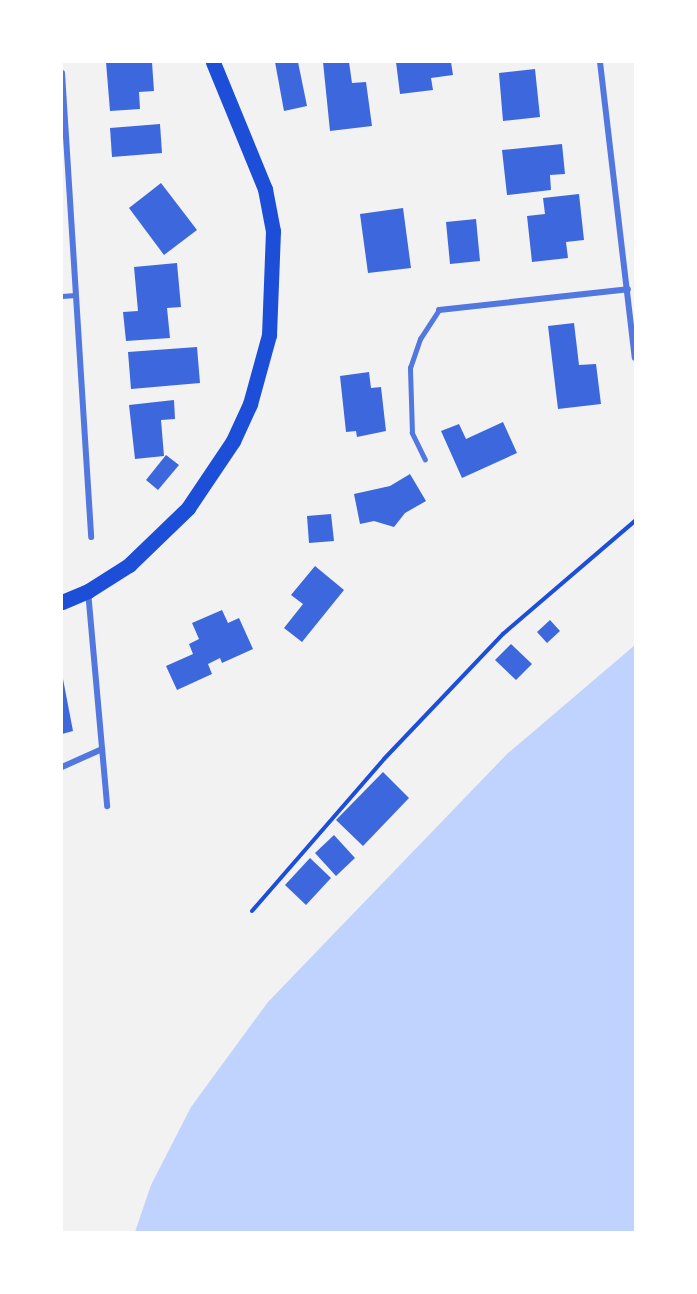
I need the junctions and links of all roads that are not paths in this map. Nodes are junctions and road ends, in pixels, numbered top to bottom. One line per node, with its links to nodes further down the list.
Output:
1 (213, 62): 11 (main road)
2 (600, 62): 4 (street)
3 (62, 73): 5 (street)
4 (628, 289): 7 (street); 8 (street)
5 (75, 295): 6 (lane); 10 (street)
6 (62, 296)
7 (439, 310): 9 (lane)
8 (635, 358)
9 (425, 460)
10 (91, 537)
11 (88, 591): 12 (main road); 13 (street)
12 (62, 602)
13 (102, 749): 14 (street); 15 (street)
14 (62, 766)
15 (107, 806)

